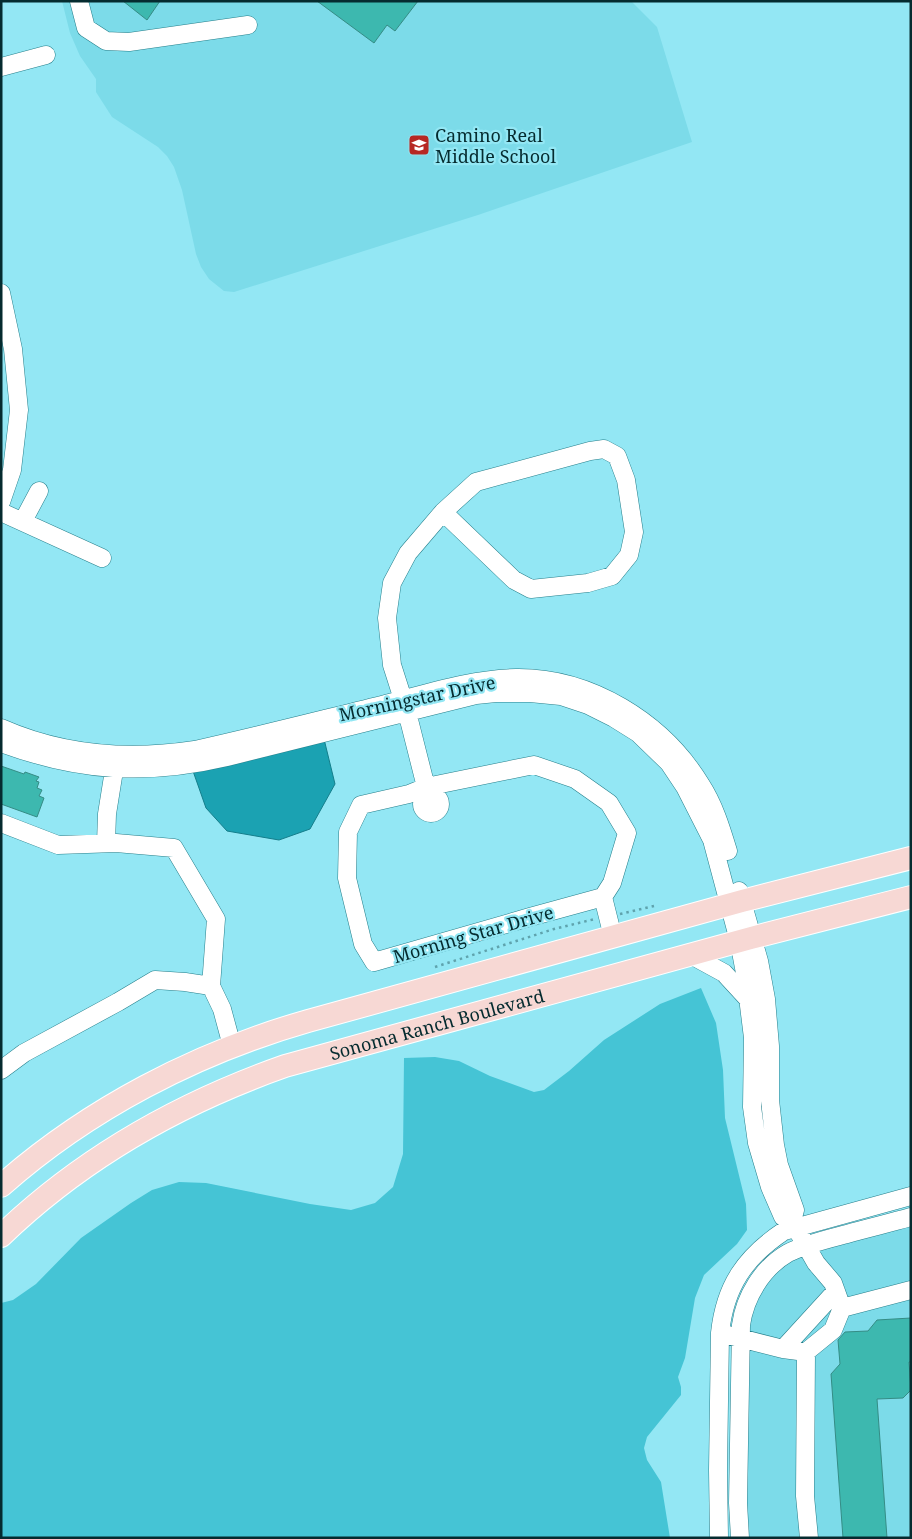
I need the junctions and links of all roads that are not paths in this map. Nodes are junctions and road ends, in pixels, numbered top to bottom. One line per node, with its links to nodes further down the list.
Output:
1 (79, 1): 2 (street)
2 (248, 25)
3 (46, 55): 4 (street)
4 (1, 67)
5 (1, 293): 7 (street)
6 (39, 491): 10 (street)
7 (1, 502)
8 (1, 512): 10 (street)
9 (443, 512): 9 (street); 12 (street)
10 (23, 522): 11 (street)
11 (102, 558)
12 (404, 706): 15 (street, Morningstar Drive); 16 (street); 22 (street, Morningstar Drive)
13 (1, 728): 15 (street, Morningstar Drive)
14 (1, 743): 15 (street, Morningstar Drive)
15 (116, 762): 18 (street)
16 (427, 791): 21 (street); 21 (street, Morning Star Drive)
17 (1, 823): 18 (street)
18 (112, 843): 26 (street)
19 (911, 858): 22 (main road, Sonoma Ranch Boulevard)
20 (911, 897): 24 (main road, Sonoma Ranch Boulevard)
21 (603, 898): 23 (street)
22 (736, 903): 23 (main road, Sonoma Ranch Boulevard); 24 (street, Morningstar Drive)
23 (613, 937): 28 (main road, Sonoma Ranch Boulevard)
24 (745, 939): 25 (main road, Sonoma Ranch Boulevard); 27 (street); 29 (street)
25 (691, 955): 27 (street); 31 (main road, Sonoma Ranch Boulevard)
26 (207, 985): 28 (street); 30 (street)
27 (747, 998): 29 (street)
28 (232, 1046): 31 (main road); 32 (main road, Sonoma Ranch Boulevard)
29 (761, 1046): 35 (street)
30 (1, 1070)
31 (246, 1080): 36 (main road, Sonoma Ranch Boulevard)
32 (1, 1186)
33 (911, 1196): 35 (street)
34 (911, 1217): 37 (street)
35 (794, 1225): 37 (street); 41 (street)
36 (1, 1236)
37 (806, 1246): 39 (street); 42 (street)
38 (911, 1290): 40 (street)
39 (836, 1291): 40 (street); 43 (street)
40 (842, 1308): 44 (street)
41 (720, 1333): 42 (street); 45 (street)
42 (741, 1337): 43 (street); 46 (street)
43 (783, 1349): 44 (street)
44 (806, 1352): 47 (street)
45 (719, 1538)
46 (740, 1538)
47 (809, 1538)

